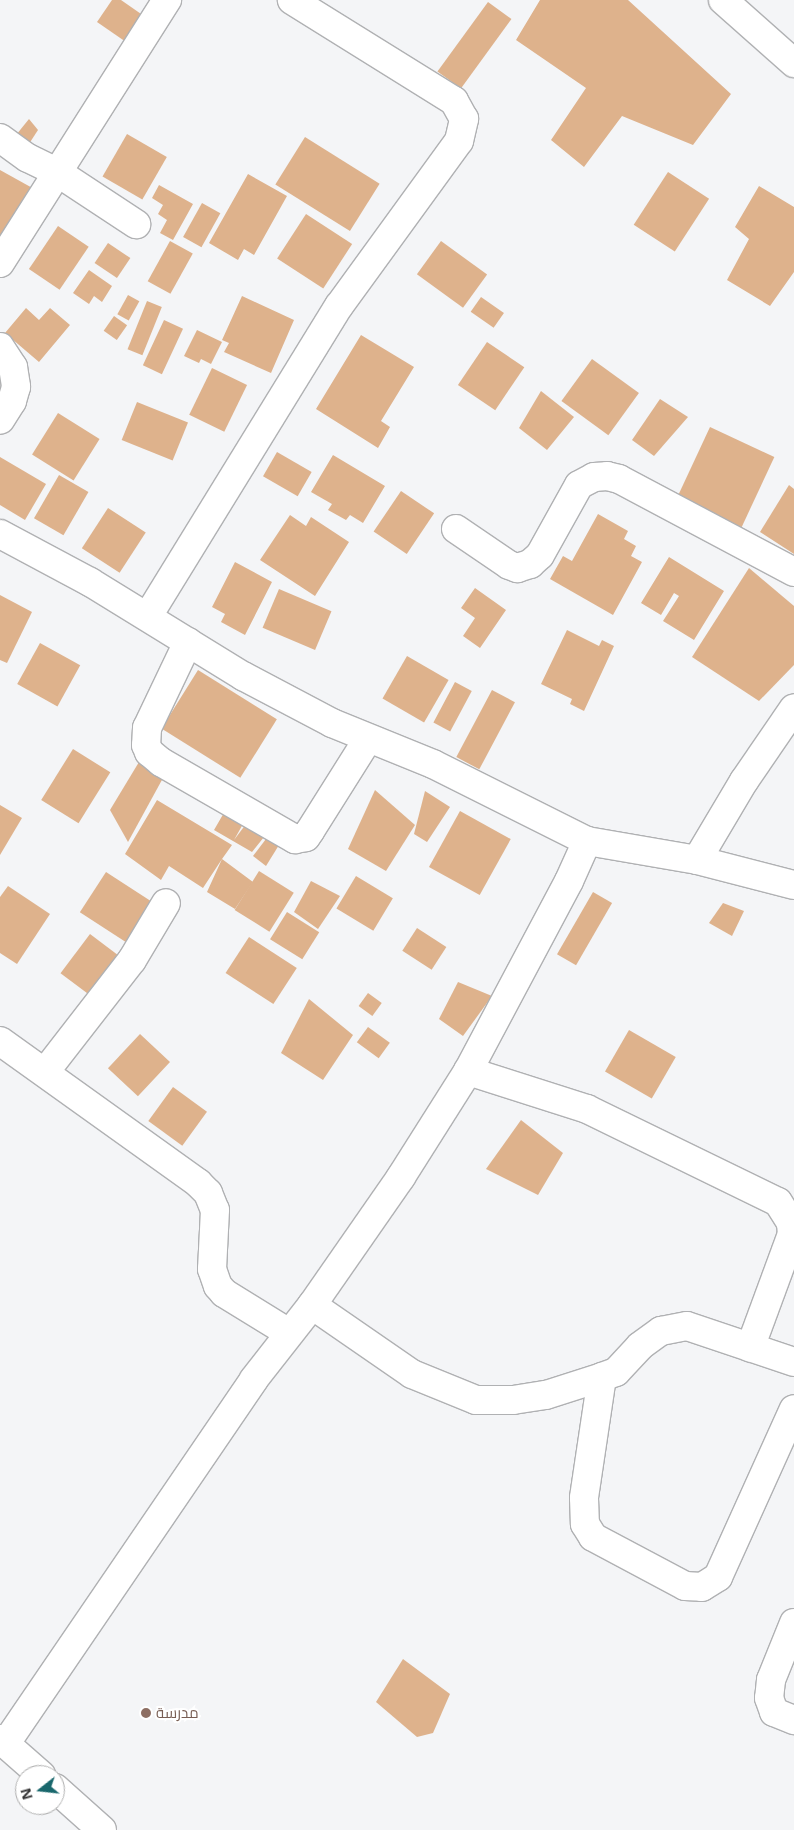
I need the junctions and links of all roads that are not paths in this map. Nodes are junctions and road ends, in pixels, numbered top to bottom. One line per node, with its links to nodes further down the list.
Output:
1 (167, 0): 6 (street)
2 (292, 0): 14 (street)
3 (723, 0): 4 (street)
4 (794, 63)
5 (0, 138): 6 (street)
6 (57, 172): 7 (street); 8 (street)
7 (136, 224)
8 (0, 263)
9 (0, 347): 10 (street)
10 (0, 420)
11 (456, 529): 13 (street)
12 (0, 534): 14 (street)
13 (794, 572)
14 (148, 616): 15 (street)
15 (188, 642): 17 (street); 17 (street)
16 (794, 708): 19 (street)
17 (368, 739): 18 (street)
18 (587, 841): 19 (street); 23 (street)
19 (697, 860): 20 (street)
20 (794, 885)
21 (166, 902): 24 (street)
22 (0, 1041): 24 (street)
23 (468, 1071): 25 (street); 27 (street)
24 (45, 1072): 26 (street)
25 (312, 1305): 26 (street); 29 (street)
26 (289, 1333): 33 (street)
27 (750, 1348): 28 (street); 29 (street)
28 (794, 1362)
29 (602, 1377): 30 (street)
30 (794, 1409)
31 (794, 1623): 32 (street)
32 (794, 1720)
33 (3, 1741): 34 (street)
34 (30, 1765)
35 (65, 1797): 36 (street)
36 (102, 1830)

